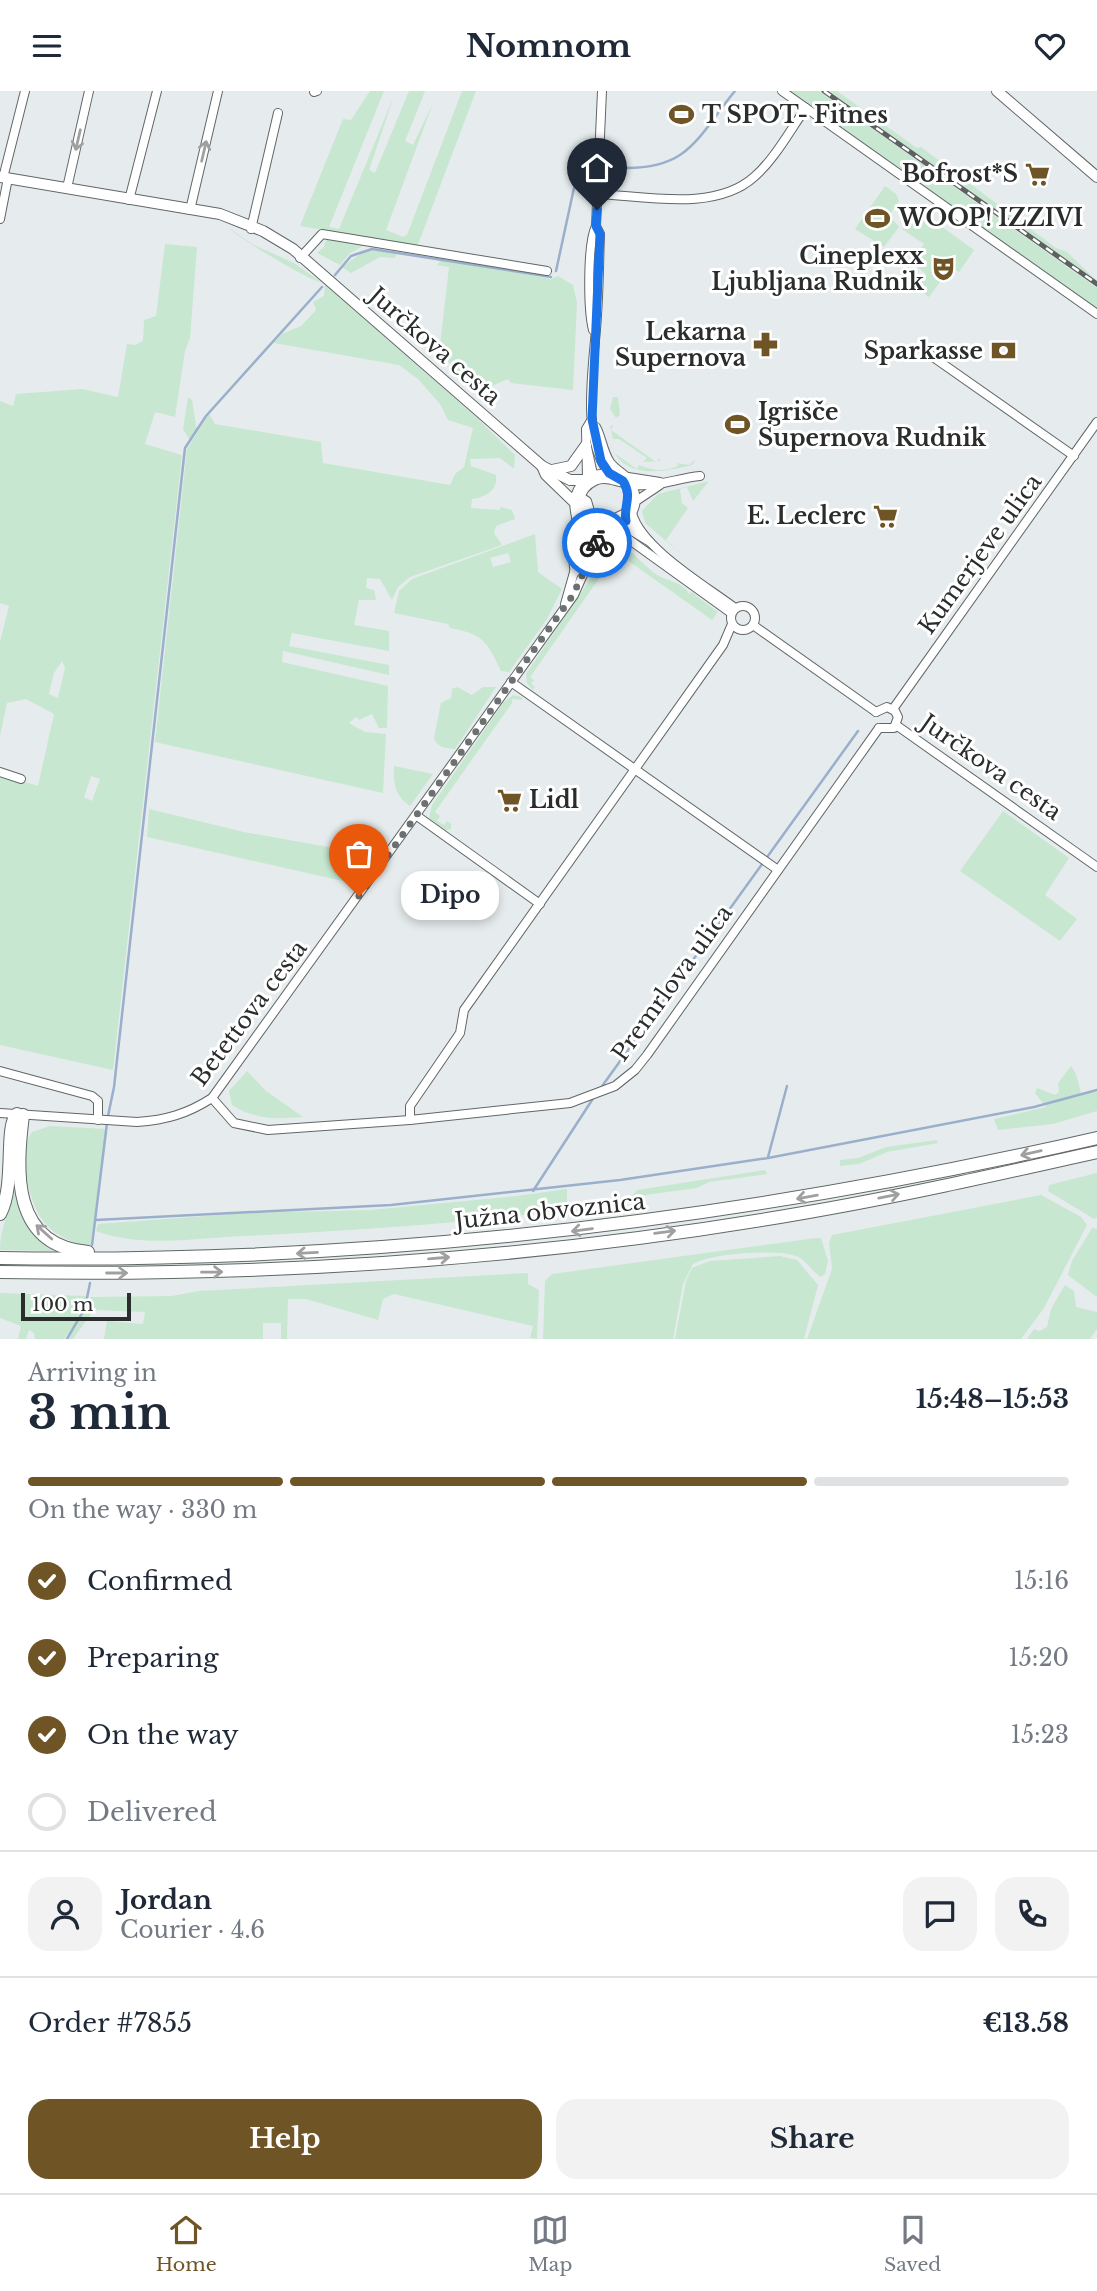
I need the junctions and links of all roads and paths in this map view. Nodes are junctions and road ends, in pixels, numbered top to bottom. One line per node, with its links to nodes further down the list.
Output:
1 (25, 91): 11 (street)
2 (89, 91): 12 (street, one-way to 12)
3 (157, 91): 14 (street)
4 (218, 91): 15 (street, one-way to 4)
5 (602, 91): 13 (street)
6 (782, 91): 8 (street)
7 (997, 91): 10 (main road)
8 (806, 108): 13 (street); 20 (street)
9 (278, 113): 17 (street)
10 (1097, 177)
11 (4, 178): 12 (main road, Jurčkova cesta); 16 (street)
12 (67, 188): 14 (main road, Jurčkova cesta)
13 (597, 194): 22 (street)
14 (129, 200): 15 (main road, Jurčkova cesta)
15 (190, 210): 17 (main road, Jurčkova cesta)
16 (0, 219)
17 (252, 228): 18 (main road, Jurčkova cesta)
18 (300, 258): 19 (street); 26 (main road, Jurčkova cesta)
19 (547, 271)
20 (1097, 314)
21 (923, 350): 25 (street)
22 (592, 419): 24 (street); 27 (street); 30 (street)
23 (1097, 422): 25 (street, Kumerjeve ulica)
24 (586, 445): 26 (main road); 29 (street)
25 (1074, 456): 45 (street, Kumerjeve ulica)
26 (547, 468): 29 (main road, Jurčkova cesta); 32 (main road, Jurčkova cesta)
27 (609, 473): 29 (street); 30 (street)
28 (700, 476): 31 (street)
29 (590, 478): 30 (street); 32 (street)
30 (629, 482): 31 (street); 33 (street); 34 (street)
31 (663, 483): 33 (street)
32 (577, 498): 35 (street); 36 (street); 37 (street, Betettova cesta)
33 (636, 501): 34 (street)
34 (628, 516): 36 (street); 39 (street)
35 (585, 519): 36 (street); 37 (street, Betettova cesta)
36 (605, 527): 38 (street, Betettova cesta); 39 (street)
37 (575, 572): 38 (street, Betettova cesta)
38 (565, 604): 44 (street, Betettova cesta)
39 (733, 611): 40 (street); 41 (street)
40 (732, 624): 42 (street); 43 (street)
41 (753, 625): 42 (street); 46 (street)
42 (740, 630): 43 (street)
43 (723, 645): 49 (street)
44 (510, 682): 49 (street); 52 (street, Betettova cesta)
45 (893, 709): 46 (street); 47 (street)
46 (876, 712): 48 (street)
47 (896, 725): 48 (street); 53 (street, Jurčkova cesta)
48 (879, 728): 54 (street, Premrlova ulica)
49 (635, 769): 54 (street); 55 (street)
50 (0, 772): 51 (street)
51 (21, 779)
52 (417, 816): 55 (street); 57 (street, Betettova cesta)
53 (1097, 867)
54 (778, 870): 61 (street, Premrlova ulica)
55 (540, 904): 61 (street)
56 (0, 1071): 60 (street)
57 (212, 1098): 60 (street, Betettova cesta); 61 (street, Premrlova ulica)
58 (0, 1113): 59 (street, Betettova cesta)
59 (20, 1114): 60 (street, Betettova cesta); 63 (highway); 67 (highway, one-way to 59)
60 (104, 1120)
61 (410, 1120)
62 (0, 1122): 63 (highway)
63 (10, 1136): 66 (highway)
64 (1097, 1137): 67 (highway, Južna obvoznica, one-way to 67)
65 (1097, 1152): 69 (highway, Južna obvoznica, one-way to 65)
66 (0, 1214)
67 (253, 1256): 68 (highway, Južna obvoznica)
68 (0, 1258)
69 (0, 1272)

